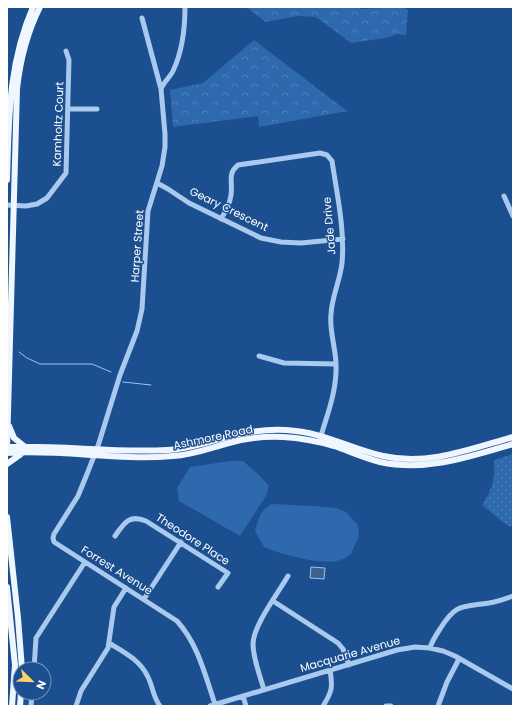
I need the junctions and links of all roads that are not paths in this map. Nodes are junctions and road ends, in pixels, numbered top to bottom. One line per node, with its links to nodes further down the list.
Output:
1 (33, 7): 9 (main road)
2 (40, 7): 12 (main road)
3 (185, 7): 6 (street)
4 (142, 18): 6 (street, Harper Street)
5 (66, 51): 7 (street, Kamholtz Court)
6 (161, 89): 10 (street, Harper Street)
7 (69, 109): 8 (street); 12 (street, Kamholtz Court)
8 (97, 109)
9 (7, 179)
10 (157, 183): 14 (street, Geary Crescent); 26 (street, Harper Street)
11 (504, 196): 13 (street)
12 (10, 205): 18 (main road)
13 (513, 216)
14 (222, 219): 15 (street, Geary Crescent); 15 (street, Jade Drive)
15 (343, 239): 17 (street, Jade Drive)
16 (259, 356): 17 (street)
17 (336, 364): 20 (street, Jade Drive)
18 (8, 423): 22 (main road); 23 (main road)
19 (513, 437): 20 (main road, Ashmore Road)
20 (320, 439): 21 (main road, Ashmore Road); 26 (main road, Ashmore Road)
21 (513, 444)
22 (24, 446): 23 (main road, Ashmore Road); 26 (main road, Ashmore Road)
23 (7, 448)
24 (7, 453): 25 (main road, Ashmore Road)
25 (22, 453): 26 (main road, Ashmore Road); 27 (main road)
26 (95, 453): 31 (street, Forrest Avenue)
27 (7, 464)
28 (7, 517): 42 (main road)
29 (115, 536): 30 (street, Theodore Place)
30 (181, 542): 34 (street, Theodore Place); 37 (street)
31 (85, 562): 35 (street, Forrest Avenue); 43 (street)
32 (288, 576): 38 (street)
33 (7, 587): 50 (main road)
34 (218, 587)
35 (126, 588): 37 (street, Forrest Avenue); 39 (street)
36 (513, 596): 40 (street)
37 (144, 599): 49 (street, Forrest Avenue)
38 (273, 601): 44 (street); 47 (street)
39 (109, 643): 51 (street); 52 (street)
40 (430, 648): 41 (street, Macquarie Avenue); 44 (street, Macquarie Avenue)
41 (460, 659): 46 (street, Macquarie Avenue); 57 (street)
42 (21, 661)
43 (35, 661)
44 (349, 665): 45 (street, Macquarie Avenue)
45 (327, 671): 47 (street, Macquarie Avenue); 54 (street)
46 (513, 688)
47 (264, 690): 48 (street, Macquarie Avenue)
48 (243, 696): 49 (street, Macquarie Avenue); 53 (street)
49 (213, 705)
50 (12, 706)
51 (76, 706)
52 (160, 706)
53 (246, 706)
54 (324, 706)
55 (386, 706): 56 (street)
56 (391, 706)
57 (439, 706)

